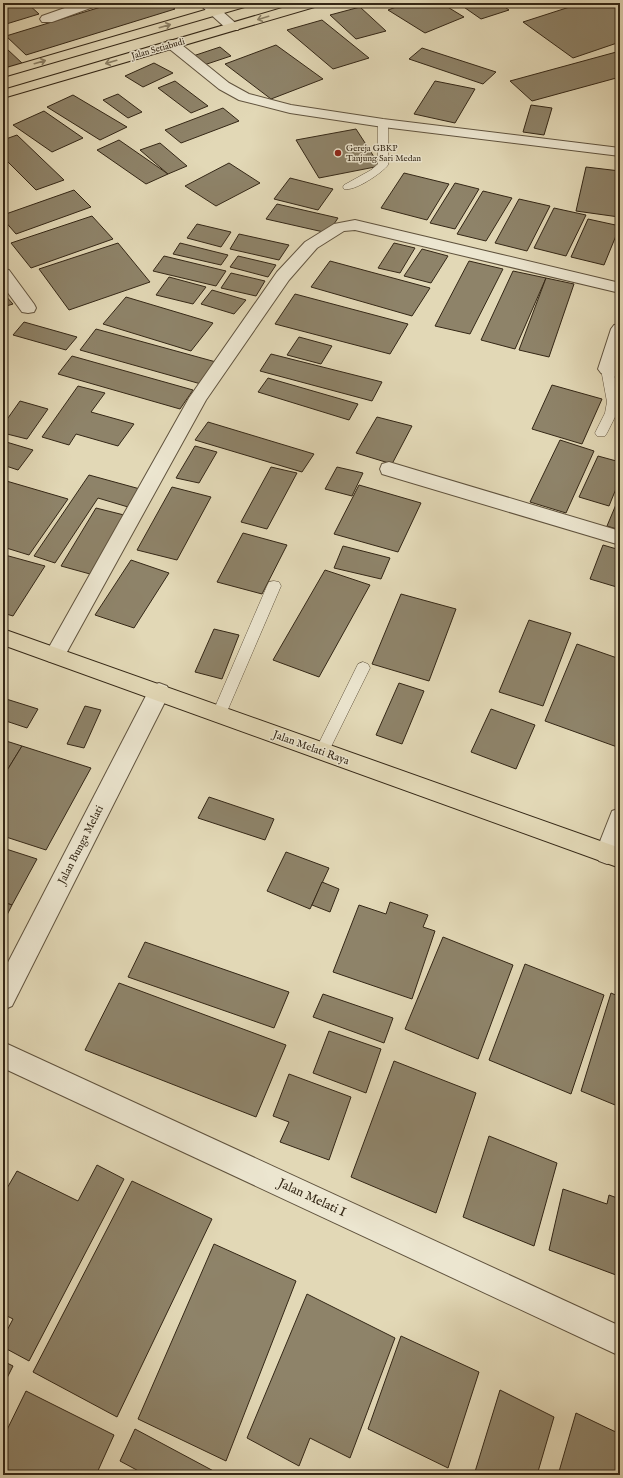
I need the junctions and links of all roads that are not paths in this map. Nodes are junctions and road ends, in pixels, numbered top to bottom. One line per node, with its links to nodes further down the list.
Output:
1 (90, 3): 5 (street)
2 (243, 3): 4 (main road, Jalan Setiabudi)
3 (313, 3): 6 (main road, Jalan Setiabudi, one-way to 6)
4 (210, 7): 6 (street); 8 (main road, Jalan Setiabudi, one-way to 4)
5 (47, 19)
6 (233, 28): 7 (main road, Jalan Setiabudi)
7 (172, 44): 9 (main road, Jalan Setiabudi, one-way to 9); 10 (street)
8 (3, 73)
9 (3, 94)
10 (383, 123): 11 (street); 12 (lane)
11 (620, 152)
12 (348, 187)
13 (3, 274): 15 (street)
14 (618, 288): 23 (street)
15 (28, 308)
16 (620, 329): 17 (street)
17 (614, 370): 18 (lane)
18 (601, 433)
19 (389, 469): 20 (street)
20 (620, 538)
21 (274, 586): 26 (lane)
22 (3, 637): 23 (main road, Jalan Melati Raya)
23 (55, 655): 25 (main road, Jalan Melati Raya)
24 (363, 668): 27 (lane)
25 (159, 692): 26 (main road, Jalan Melati Raya); 30 (street, Jalan Bunga Melati)
26 (219, 714): 27 (main road, Jalan Melati Raya)
27 (322, 751): 29 (main road, Jalan Melati Raya)
28 (620, 818): 29 (street)
29 (614, 856)
30 (3, 998)
31 (3, 1055): 32 (street, Jalan Melati I)
32 (620, 1340)

